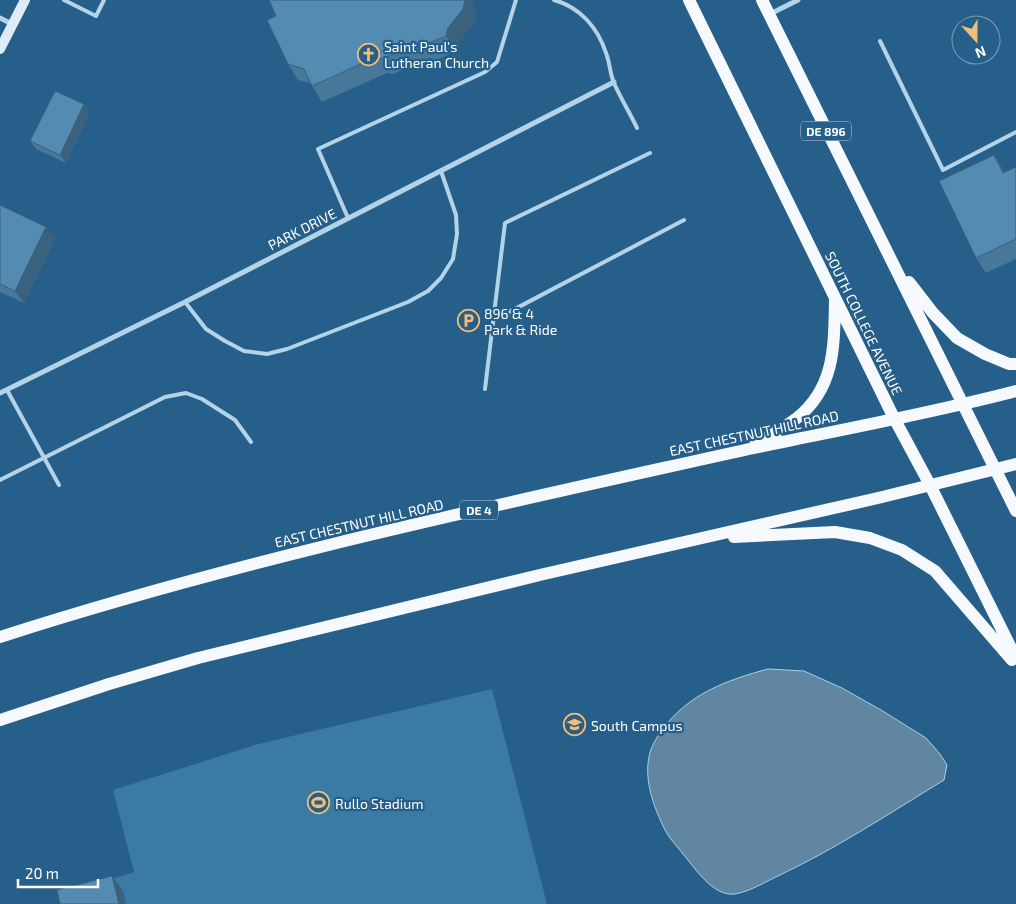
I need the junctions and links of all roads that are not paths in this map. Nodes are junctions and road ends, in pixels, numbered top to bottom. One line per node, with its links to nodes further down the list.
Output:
1 (25, 0): 11 (street)
2 (64, 0): 3 (lane)
3 (104, 0)
4 (516, 0): 19 (lane)
5 (554, 0): 14 (lane)
6 (689, 0): 22 (main road, SOUTH COLLEGE AVENUE)
7 (762, 0): 9 (main road, DE 896)
8 (798, 0): 9 (street)
9 (769, 15): 21 (main road, DE 896)
10 (0, 18): 11 (street)
11 (12, 24): 13 (street)
12 (880, 41): 16 (lane)
13 (0, 49)
14 (614, 82): 15 (lane); 18 (street, PARK DRIVE)
15 (637, 128)
16 (1016, 132)
17 (650, 153): 24 (lane)
18 (441, 171): 19 (street, PARK DRIVE); 23 (lane)
19 (348, 218): 23 (street, PARK DRIVE)
20 (684, 220): 24 (lane)
21 (892, 261): 25 (main road, DE 896); 30 (main road)
22 (835, 297): 31 (main road, SOUTH COLLEGE AVENUE); 33 (main road)
23 (185, 302): 27 (street, PARK DRIVE)
24 (494, 320): 26 (lane)
25 (1016, 364)
26 (485, 389)
27 (7, 390): 29 (street, PARK DRIVE); 34 (lane)
28 (1016, 390): 30 (main road, DE 4)
29 (0, 393)
30 (964, 404): 31 (main road, EAST CHESTNUT HILL ROAD / DE 4); 36 (main road)
31 (894, 418): 33 (main road, EAST CHESTNUT HILL ROAD / DE 4); 39 (main road, SOUTH COLLEGE AVENUE)
32 (251, 442): 34 (lane)
33 (748, 450): 42 (main road, EAST CHESTNUT HILL ROAD / DE 4)
34 (44, 457): 37 (lane); 38 (lane)
35 (1016, 464): 36 (main road)
36 (996, 469): 39 (main road); 40 (main road)
37 (0, 480)
38 (59, 485)
39 (930, 485): 41 (main road); 43 (main road, SOUTH COLLEGE AVENUE)
40 (1016, 511)
41 (699, 539): 44 (main road); 45 (main road)
42 (0, 637)
43 (1016, 658)
44 (1016, 664)
45 (0, 720)

